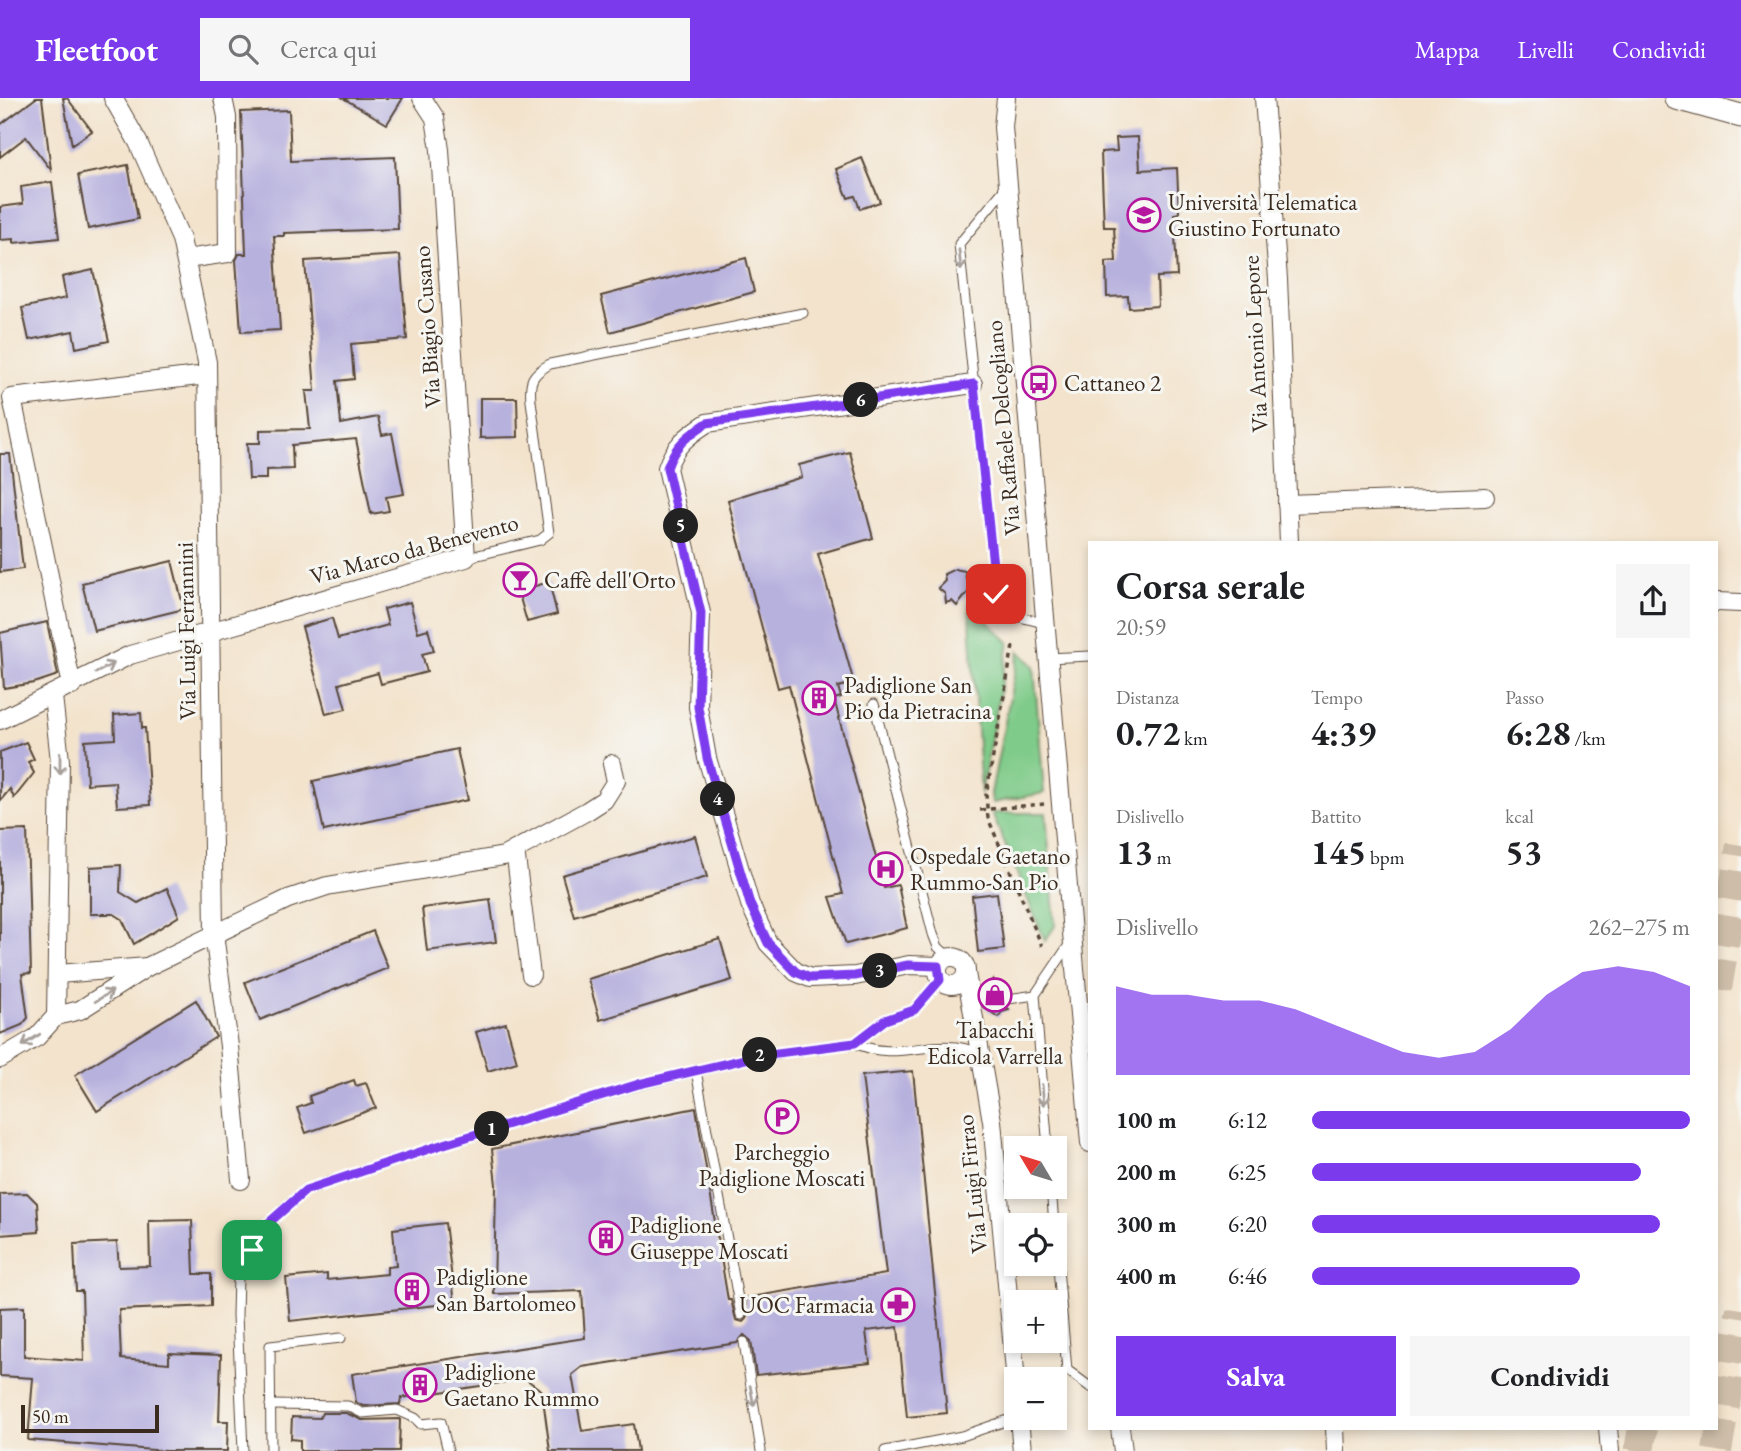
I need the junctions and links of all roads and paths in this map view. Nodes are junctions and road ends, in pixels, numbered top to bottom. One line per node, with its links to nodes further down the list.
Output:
1 (113, 98): 11 (street, Via Luigi Ferrannini)
2 (223, 98): 11 (street)
3 (422, 98): 18 (street, Via Biagio Cusano)
4 (994, 98): 9 (street, Via Raffaele Delcogliano)
5 (1006, 98): 9 (street, Via Raffaele Delcogliano)
6 (1264, 98): 16 (street, Via Antonio Lepore)
7 (1676, 98): 8 (street)
8 (1741, 116)
9 (1003, 127): 10 (street, Via Raffaele Delcogliano)
10 (1008, 185): 14 (lane, one-way to 14); 21 (street, Via Raffaele Delcogliano)
11 (186, 259): 13 (street, Via Luigi Ferrannini)
12 (803, 313): 18 (lane, Via Marco da Benevento)
13 (207, 375): 22 (street, Via Luigi Ferrannini); 26 (street)
14 (974, 384): 21 (lane); 39 (street)
15 (1485, 497): 16 (street)
16 (1287, 504): 17 (street, Via Antonio Lepore)
17 (1289, 541)
18 (466, 558): 22 (street, Via Marco da Benevento)
19 (1718, 603): 20 (street)
20 (1741, 603)
21 (1044, 623): 25 (street, Via Raffaele Delcogliano)
22 (210, 632): 26 (street, Via Marco da Benevento, one-way to 22); 35 (street, Via Luigi Ferrannini)
23 (1013, 646): 32 (path)
24 (1088, 656): 25 (lane)
25 (1047, 658): 36 (street, Via Raffaele Delcogliano)
26 (72, 686): 27 (street, Via Marco da Benevento)
27 (53, 696): 29 (street, Via Marco da Benevento); 41 (street, one-way to 41)
28 (874, 704): 39 (lane)
29 (0, 720)
30 (612, 764): 34 (street)
31 (1048, 804): 32 (path)
32 (987, 809): 33 (path); 37 (path)
33 (980, 810)
34 (515, 850): 35 (street); 42 (street)
35 (214, 934): 38 (street); 52 (street, Via Luigi Ferrannini)
36 (1072, 941): 43 (lane); 50 (street, Via Raffaele Delcogliano)
37 (1042, 946)
38 (147, 967): 41 (street); 45 (street, one-way to 38)
39 (942, 968): 40 (street); 40 (street); 46 (lane)
40 (966, 973): 47 (street, Via Luigi Firrao)
41 (58, 974): 45 (street)
42 (531, 975)
43 (1035, 995): 44 (lane); 51 (lane, one-way to 51)
44 (1008, 999)
45 (56, 1016): 48 (street, one-way to 48)
46 (855, 1043): 47 (lane); 49 (lane)
47 (978, 1053): 57 (street, Via Luigi Firrao)
48 (0, 1059)
49 (696, 1071): 54 (lane); 65 (lane)
50 (1088, 1121)
51 (1047, 1136)
52 (241, 1180)
53 (1059, 1276): 58 (lane)
54 (741, 1315)
55 (341, 1338): 59 (lane)
56 (744, 1342): 68 (lane, one-way to 68)
57 (1015, 1367)
58 (1088, 1386)
59 (270, 1405): 66 (lane); 67 (lane)
60 (1004, 1422): 69 (lane)
61 (1020, 1430): 70 (street)
62 (1120, 1430): 71 (street)
63 (1335, 1430): 72 (street)
64 (1608, 1430): 73 (street)
65 (243, 1451)
66 (271, 1451)
67 (448, 1451)
68 (761, 1451)
69 (885, 1451)
70 (1022, 1451)
71 (1123, 1451)
72 (1336, 1451)
73 (1610, 1451)

